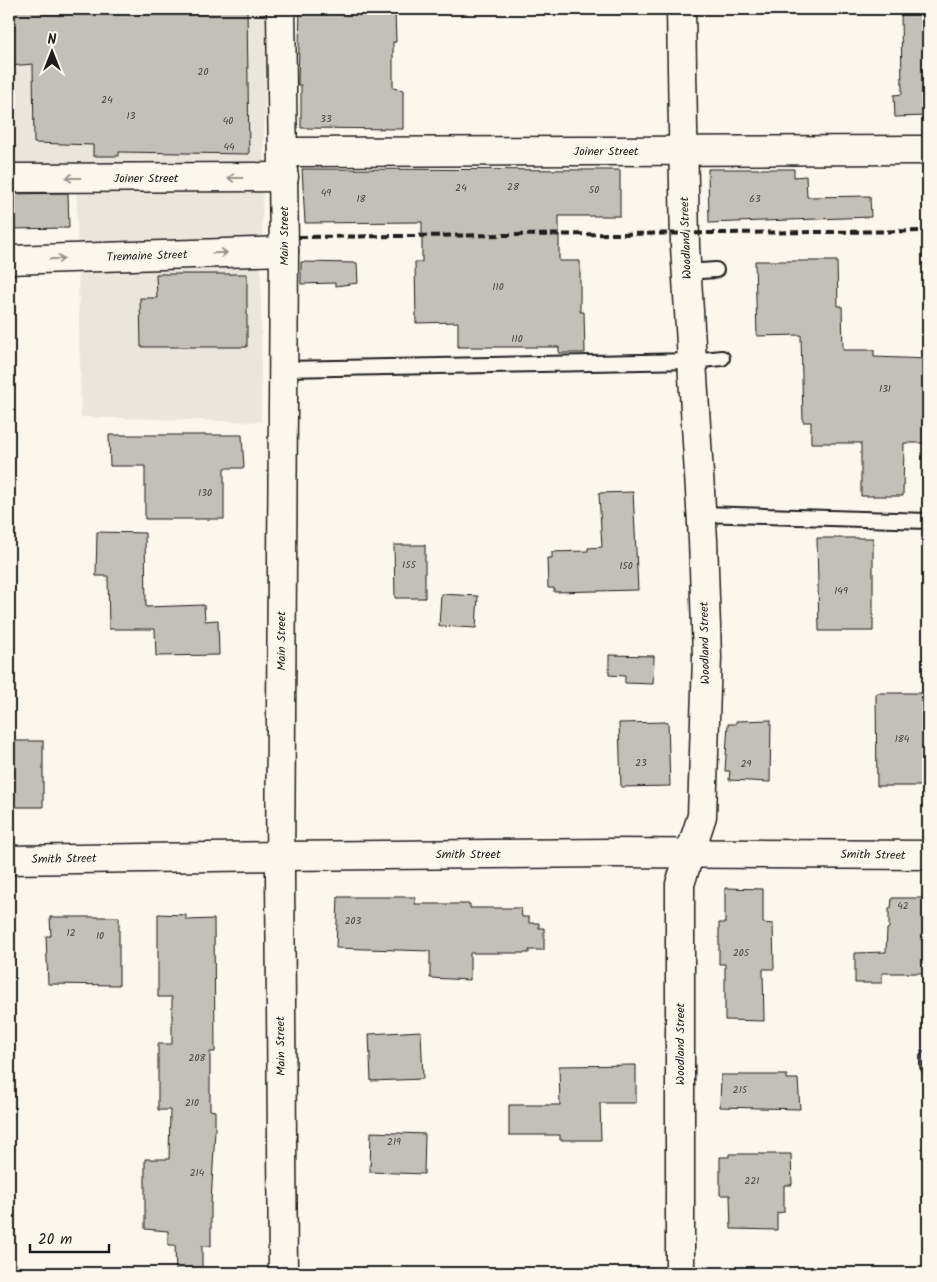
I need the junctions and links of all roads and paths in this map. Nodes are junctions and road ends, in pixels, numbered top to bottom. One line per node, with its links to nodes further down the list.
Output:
1 (281, 9): 5 (street, Main Street)
2 (681, 9): 3 (street, Woodland Street)
3 (683, 150): 4 (street, Joiner Street); 5 (street, Joiner Street); 10 (street, Woodland Street)
4 (928, 150)
5 (284, 164): 6 (street, Joiner Street, one-way to 6); 7 (street, Main Street)
6 (9, 178)
7 (284, 251): 8 (street, Tremaine Street, one-way to 7); 13 (street, Main Street)
8 (9, 260)
9 (716, 270): 10 (lane)
10 (686, 272): 12 (street, Woodland Street)
11 (722, 358): 12 (lane)
12 (692, 361): 13 (lane); 14 (street, Woodland Street)
13 (284, 369): 18 (street, Main Street)
14 (702, 514): 15 (lane); 16 (street, Woodland Street)
15 (928, 521)
16 (691, 853): 17 (street, Smith Street); 18 (street, Smith Street); 23 (street, Woodland Street)
17 (928, 855)
18 (280, 856): 19 (street, Smith Street); 22 (street, Main Street)
19 (9, 860)
20 (928, 1058): 21 (lane)
21 (928, 1066)
22 (283, 1273)
23 (680, 1273)

